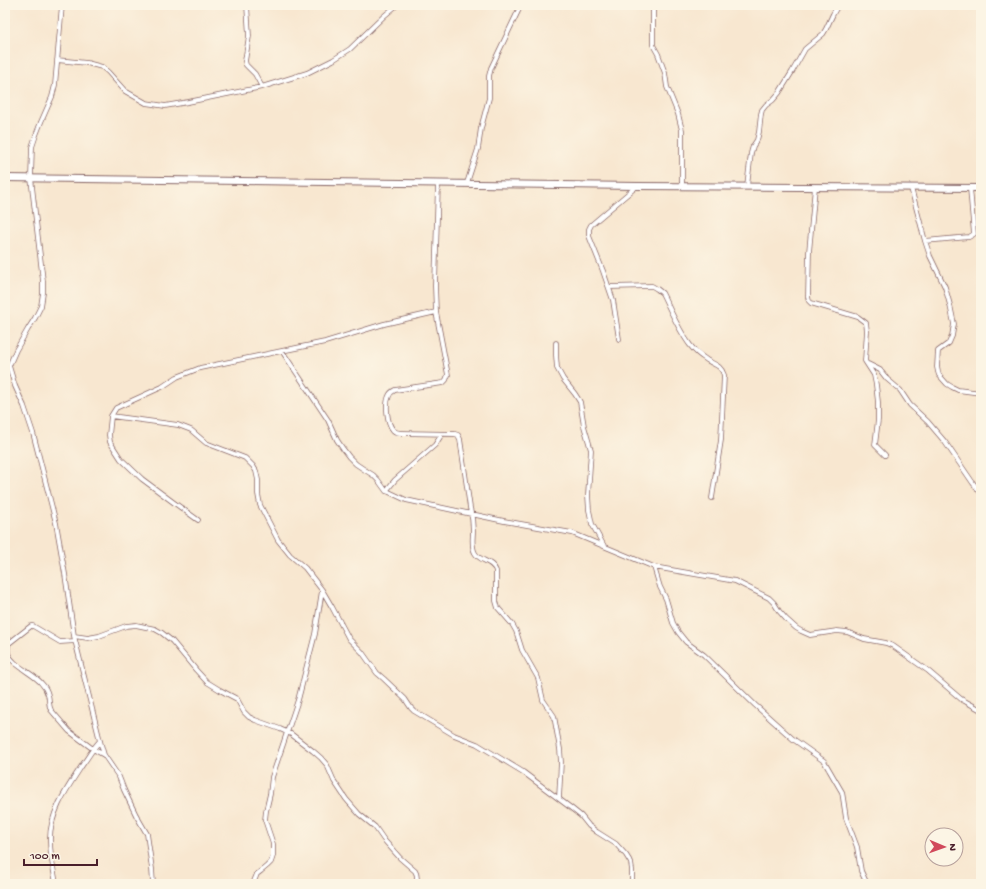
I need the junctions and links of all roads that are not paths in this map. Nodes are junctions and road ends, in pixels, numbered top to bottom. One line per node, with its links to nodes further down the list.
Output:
1 (62, 5): 7 (street)
2 (247, 5): 8 (street)
3 (396, 5): 8 (street)
4 (521, 5): 12 (street)
5 (653, 5): 14 (street)
6 (838, 5): 15 (street)
7 (57, 60): 8 (street); 10 (street)
8 (262, 87)
9 (5, 178): 10 (main road)
10 (31, 178): 11 (main road); 27 (street)
11 (438, 183): 12 (main road); 22 (street)
12 (467, 183): 13 (main road)
13 (637, 186): 14 (main road); 21 (street)
14 (682, 186): 15 (main road)
15 (747, 186): 16 (main road)
16 (815, 187): 17 (main road); 26 (street)
17 (911, 188): 18 (main road); 20 (street)
18 (970, 188): 19 (main road); 20 (street)
19 (981, 188)
20 (926, 241): 29 (street)
21 (609, 287): 23 (street); 35 (street)
22 (436, 312): 25 (street); 31 (street)
23 (619, 339)
24 (556, 343): 38 (street)
25 (282, 351): 30 (street); 33 (street)
26 (868, 364): 32 (street); 34 (street)
27 (9, 366): 28 (street); 41 (street)
28 (5, 371)
29 (981, 393)
30 (111, 416): 37 (street); 40 (street)
31 (442, 434): 33 (street); 36 (street)
32 (885, 455)
33 (386, 491): 36 (street)
34 (981, 493)
35 (712, 498)
36 (472, 514): 38 (street); 49 (street)
37 (198, 520)
38 (605, 547): 39 (street)
39 (654, 567): 44 (street); 55 (street)
40 (322, 590): 45 (street); 49 (street)
41 (74, 636): 42 (street); 45 (street)
42 (76, 641): 43 (street); 46 (street)
43 (6, 644): 47 (street)
44 (981, 710)
45 (287, 732): 52 (street); 53 (street)
46 (100, 741): 47 (street); 48 (street)
47 (93, 749): 48 (street); 50 (street)
48 (104, 755): 51 (street)
49 (559, 798): 54 (street)
50 (56, 884)
51 (153, 884)
52 (253, 884)
53 (416, 884)
54 (632, 884)
55 (867, 884)

